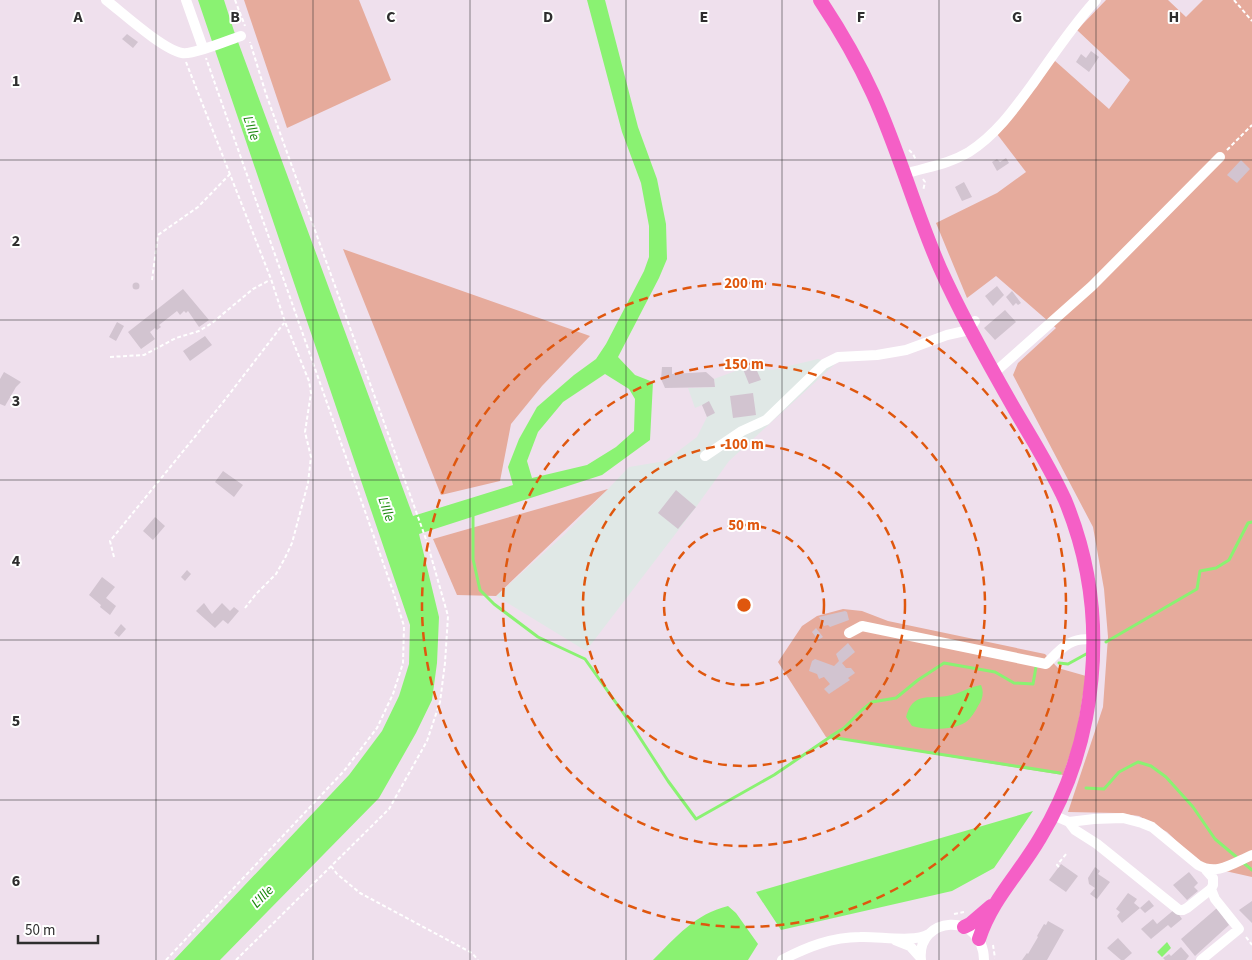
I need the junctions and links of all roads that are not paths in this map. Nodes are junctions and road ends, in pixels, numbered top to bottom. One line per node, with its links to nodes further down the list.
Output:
1 (106, 0): 6 (street)
2 (186, 0): 6 (street)
3 (820, 0): 8 (main road)
4 (1096, 0): 8 (street)
5 (245, 35): 6 (street)
6 (206, 47)
7 (1220, 157): 10 (street)
8 (905, 174): 9 (main road)
9 (972, 325): 10 (main road); 11 (street)
10 (994, 373): 13 (main road)
11 (705, 456)
12 (849, 633): 13 (street)
13 (1094, 640): 14 (main road)
14 (1053, 815): 15 (street); 19 (main road)
15 (1070, 822): 17 (street); 18 (street)
16 (1248, 857): 17 (street)
17 (1206, 870): 18 (street)
18 (1211, 889): 27 (street)
19 (994, 904): 20 (main road); 23 (main road)
20 (964, 926): 21 (street); 23 (street)
21 (929, 934): 22 (street); 24 (street)
22 (889, 937): 24 (street); 25 (street)
23 (979, 940): 26 (street)
24 (921, 959)
25 (782, 960)
26 (984, 960)
27 (1202, 960)

